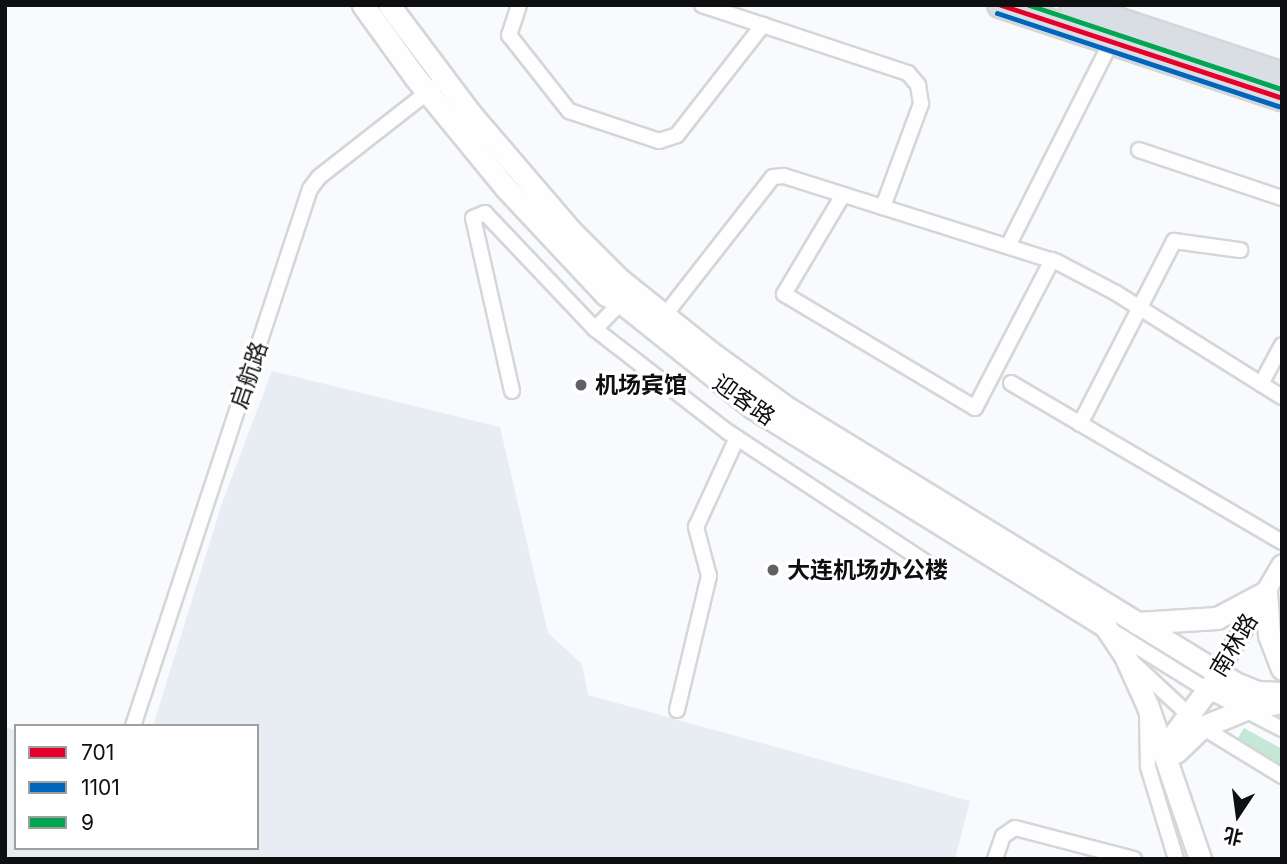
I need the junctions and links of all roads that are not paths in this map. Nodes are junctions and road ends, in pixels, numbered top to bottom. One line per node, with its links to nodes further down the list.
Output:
1 (363, 5): 10 (main road, 迎客路)
2 (389, 5): 10 (main road, 迎客路)
3 (519, 5): 7 (street)
4 (702, 5): 7 (street)
5 (1000, 5): 8 (highway)
6 (1072, 5): 9 (highway)
7 (763, 25): 15 (street)
8 (1111, 42): 11 (highway); 16 (street)
9 (1282, 75)
10 (435, 86): 19 (main road, 迎客路); 21 (main road, 迎客路); 45 (street, 启航路)
11 (1282, 98)
12 (1139, 150): 14 (street)
13 (843, 195): 15 (street); 18 (street); 21 (street)
14 (1282, 198)
15 (883, 207): 16 (street)
16 (1009, 246): 18 (street)
17 (1240, 250): 20 (street)
18 (1052, 260): 20 (street)
19 (621, 302): 22 (street); 35 (main road, 迎客路)
20 (1137, 307): 25 (street); 28 (street)
21 (665, 315): 34 (main road, 迎客路)
22 (595, 329): 26 (street); 29 (street)
23 (1282, 345): 25 (street)
24 (1012, 383): 28 (street)
25 (1261, 384): 27 (street)
26 (512, 391)
27 (1282, 397)
28 (1080, 424): 30 (street)
29 (737, 438): 31 (street); 43 (street)
30 (1282, 542)
31 (928, 564)
32 (1282, 564): 33 (street, 南林路)
33 (1266, 592): 34 (main road); 37 (main road); 38 (street, 南林路)
34 (1137, 623): 38 (main road, 迎客路)
35 (1105, 626): 36 (main road); 38 (street)
36 (1125, 656): 42 (main road); 44 (street)
37 (1282, 669)
38 (1212, 681): 40 (main road); 44 (main road)
39 (1282, 693): 40 (main road)
40 (1251, 701): 41 (main road); 44 (main road); 46 (street)
41 (1282, 702)
42 (1148, 707): 47 (main road); 51 (street)
43 (677, 710)
44 (1196, 721): 47 (main road); 48 (street)
45 (134, 724)
46 (1282, 729)
47 (1166, 754): 52 (main road)
48 (1282, 776)
49 (995, 859): 50 (street)
50 (1134, 859)
51 (1176, 859)
52 (1200, 859)

